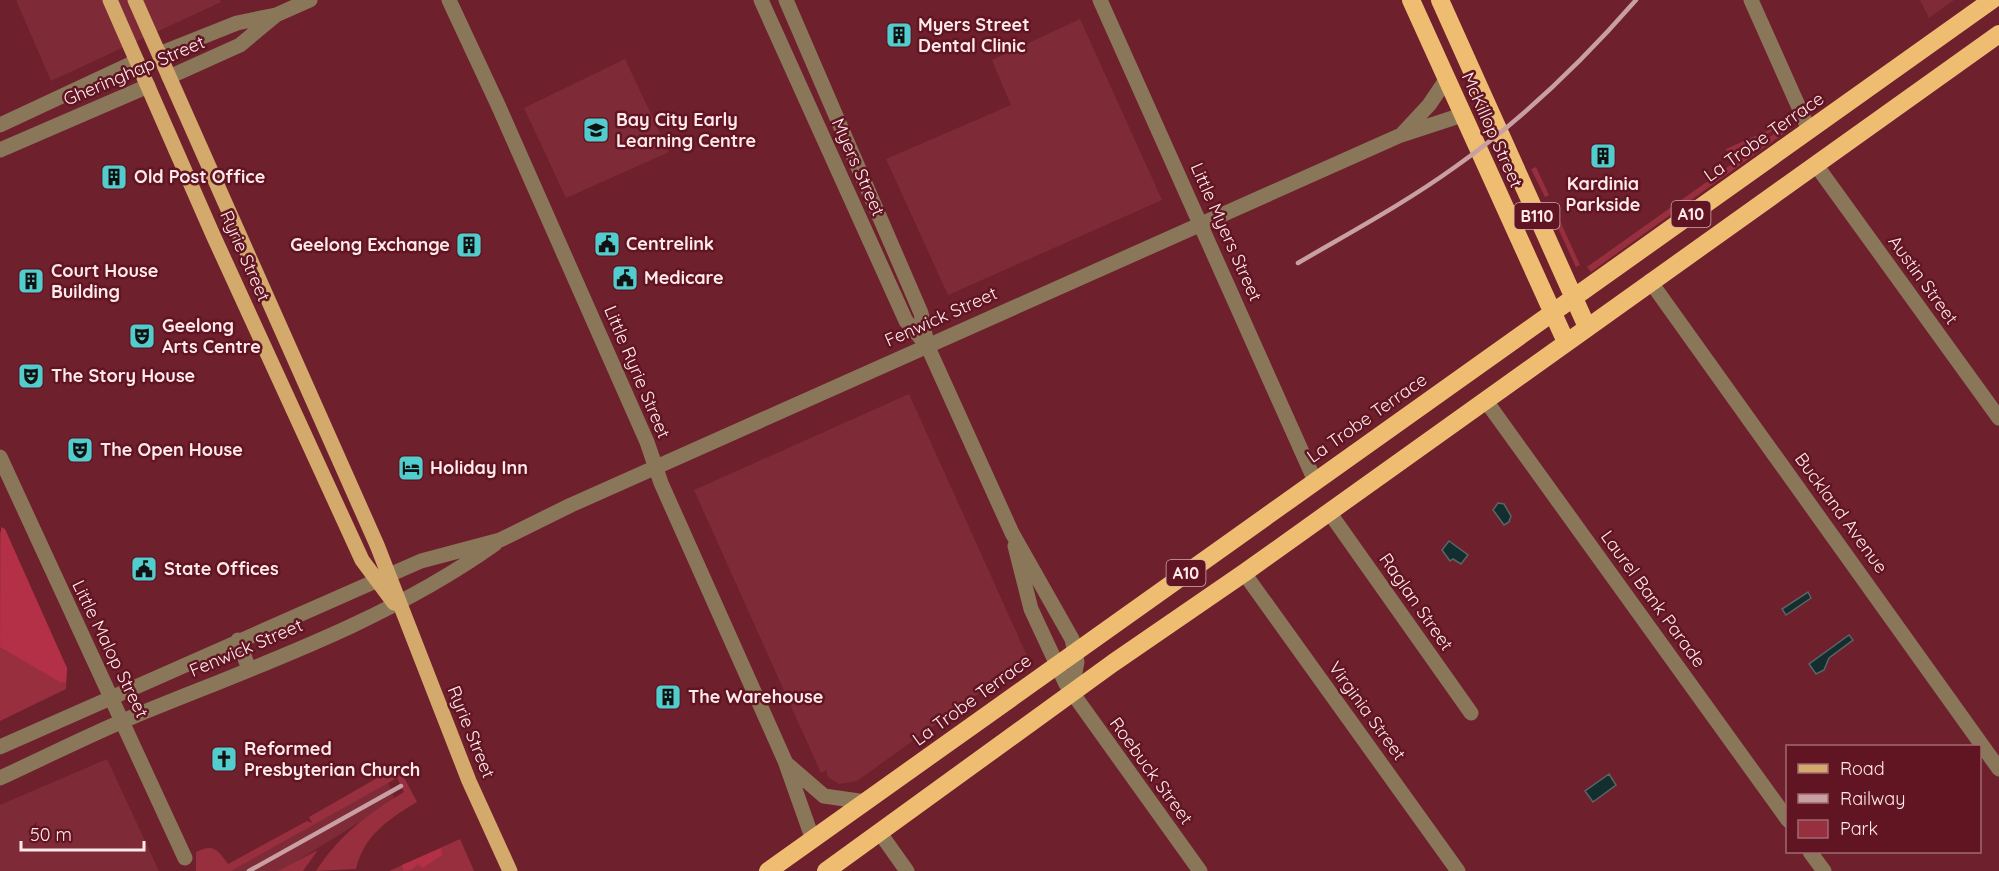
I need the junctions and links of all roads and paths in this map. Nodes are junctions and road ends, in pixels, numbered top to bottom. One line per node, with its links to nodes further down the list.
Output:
1 (110, 0): 16 (main road, Ryrie Street)
2 (135, 0): 15 (main road, Ryrie Street)
3 (310, 0): 13 (street, Gheringhap Street)
4 (448, 0): 36 (street, Little Ryrie Street)
5 (761, 0): 32 (street, Myers Street)
6 (786, 0): 32 (street, Myers Street)
7 (1100, 0): 26 (street, Little Myers Street)
8 (1411, 0): 18 (highway, McKillop Street / B110)
9 (1435, 0): 20 (highway)
10 (1440, 0): 28 (highway, McKillop Street / B110)
11 (1751, 0): 22 (street)
12 (1992, 0): 22 (highway, La Trobe Terrace / A10)
13 (276, 15): 15 (street, Gheringhap Street); 17 (street, Gheringhap Street)
14 (1999, 33): 25 (highway, A10)
15 (159, 54): 16 (main road, Gheringhap Street); 17 (main road, Ryrie Street)
16 (137, 61): 19 (main road, Ryrie Street); 21 (street, Gheringhap Street)
17 (170, 77): 19 (main road, Gheringhap Street); 42 (main road, Ryrie Street)
18 (1446, 80): 20 (highway, McKillop Street / B110); 23 (street, Fenwick Street)
19 (148, 86): 24 (street, Gheringhap Street); 42 (main road, Ryrie Street)
20 (1462, 115): 23 (street, Fenwick Street); 29 (highway, McKillop Street / B110)
21 (0, 125)
22 (1809, 130): 28 (highway, La Trobe Terrace / A10)
23 (1401, 135): 26 (street, Fenwick Street)
24 (0, 150)
25 (1816, 165): 27 (highway, A10); 34 (street, Austin Street)
26 (1202, 223): 32 (street, Fenwick Street); 37 (street, Little Myers Street)
27 (1650, 281): 30 (highway, A10); 54 (street, Buckland Avenue)
28 (1573, 298): 29 (highway, La Trobe Terrace / A10); 30 (highway, McKillop Street / B110)
29 (1552, 313): 31 (highway, McKillop Street / B110); 37 (highway, La Trobe Terrace / A10)
30 (1587, 327): 31 (highway, A10)
31 (1566, 342): 33 (highway, A10)
32 (927, 345): 36 (street, Fenwick Street); 39 (street, Myers Street)
33 (1486, 401): 38 (highway, A10); 57 (street, Laurel Bank Parade)
34 (1999, 418)
35 (0, 458): 49 (street, Little Malop Street)
36 (656, 467): 40 (street, Fenwick Street); 53 (street, Little Ryrie Street)
37 (1316, 481): 45 (highway, La Trobe Terrace / A10)
38 (1329, 512): 41 (highway, A10); 50 (street, Raglan Street)
39 (1012, 533): 45 (street, Myers Street); 46 (street, Myers Street)
40 (500, 540): 42 (street, Fenwick Street); 43 (street, Fenwick Street)
41 (1244, 573): 48 (highway, A10); 68 (street, Virginia Street)
42 (383, 578): 43 (main road, Ryrie Street); 44 (street, Fenwick Street)
43 (397, 604): 47 (street, Fenwick Street); 62 (main road, Ryrie Street)
44 (238, 640): 47 (street); 49 (street, Fenwick Street)
45 (1076, 653): 46 (highway, La Trobe Terrace / A10); 48 (street, Myers Street)
46 (1057, 666): 48 (street, Myers Street); 56 (highway, La Trobe Terrace / A10)
47 (249, 669): 51 (street, Fenwick Street)
48 (1071, 693): 58 (highway, A10); 67 (street, Roebuck Street)
49 (110, 698): 51 (street, Little Malop Street); 52 (street, Fenwick Street)
50 (1471, 713)
51 (123, 721): 55 (street, Fenwick Street); 61 (street, Little Malop Street)
52 (0, 747)
53 (785, 761): 56 (street, Little Ryrie Street); 59 (street, Little Ryrie Street)
54 (1999, 769)
55 (0, 777)
56 (866, 802): 59 (highway, La Trobe Terrace / A10)
57 (1786, 817)
58 (880, 833): 65 (highway, A10); 66 (street)
59 (813, 840): 64 (highway, La Trobe Terrace / A10)
60 (1811, 853): 69 (street)
61 (185, 858)
62 (508, 865): 63 (main road, Ryrie Street)
63 (516, 871)
64 (768, 871)
65 (826, 871)
66 (907, 871)
67 (1200, 871)
68 (1458, 871)
69 (1824, 871)

